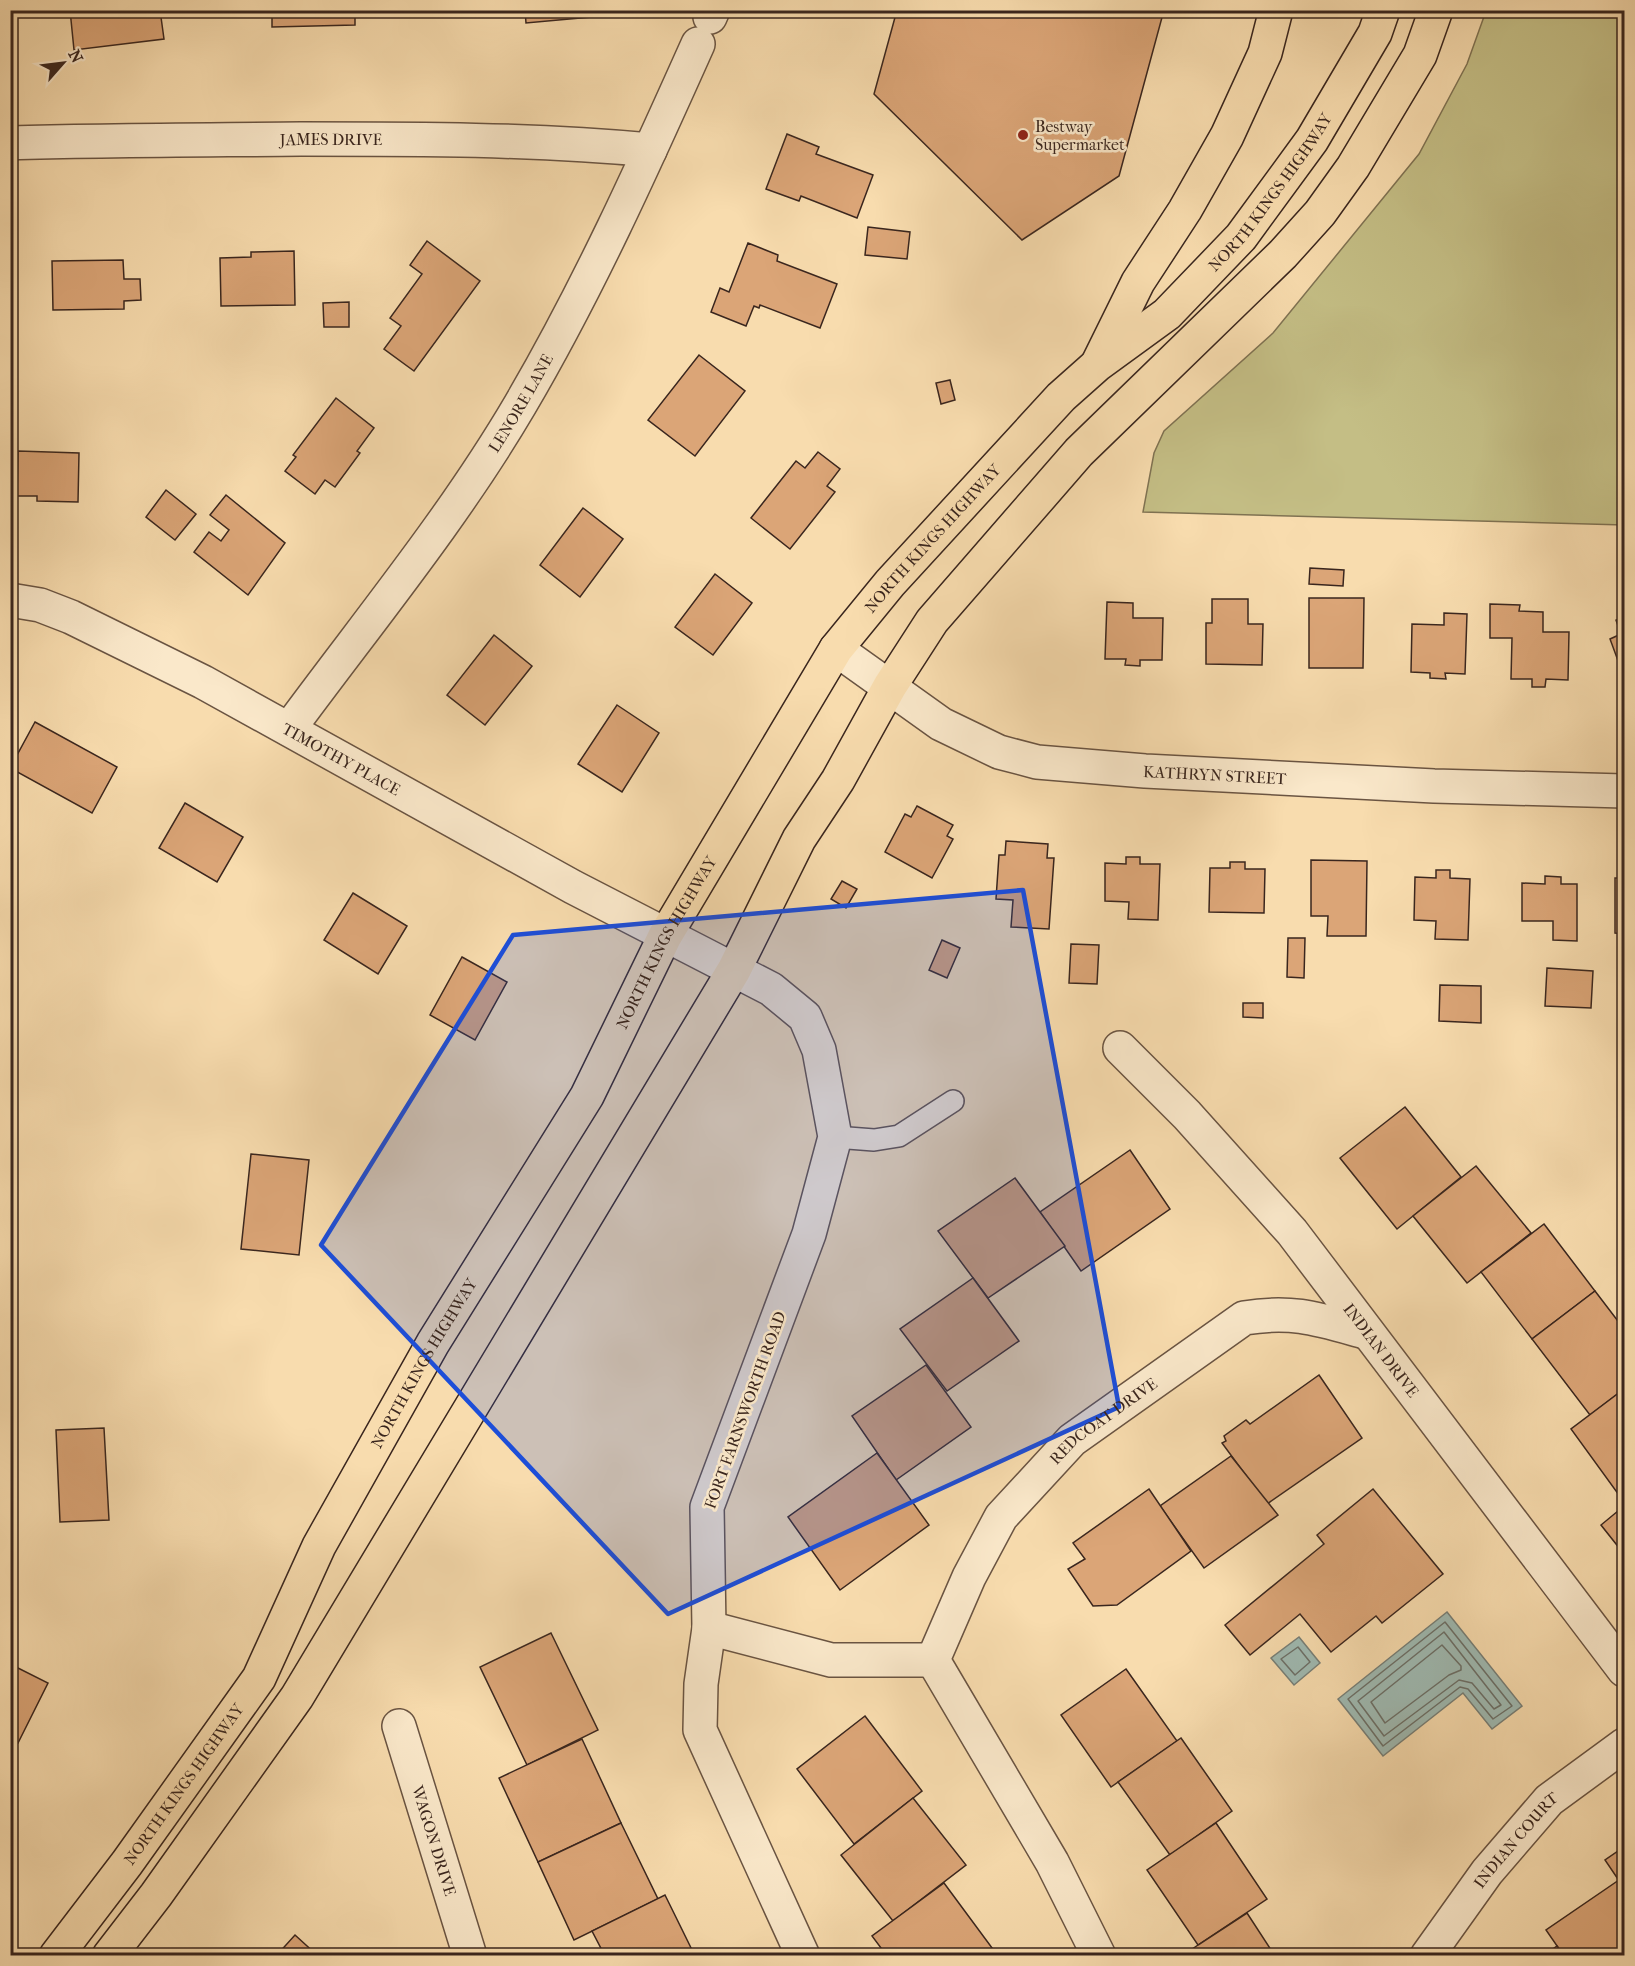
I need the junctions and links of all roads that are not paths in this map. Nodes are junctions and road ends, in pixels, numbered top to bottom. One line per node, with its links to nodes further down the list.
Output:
1 (1276, 10): 7 (main road)
2 (1383, 10): 7 (main road, NORTH KINGS HIGHWAY)
3 (1436, 10): 10 (main road)
4 (707, 24): 6 (street, LENORE LANE)
5 (10, 143): 6 (street, JAMES DRIVE)
6 (650, 150): 11 (street, LENORE LANE)
7 (1097, 365): 9 (main road, NORTH KINGS HIGHWAY)
8 (10, 600): 11 (street, TIMOTHY PLACE)
9 (836, 649): 10 (street, KATHRYN STREET); 13 (main road, NORTH KINGS HIGHWAY)
10 (890, 686): 12 (street, KATHRYN STREET); 14 (main road)
11 (289, 729): 13 (street, TIMOTHY PLACE)
12 (1624, 791)
13 (665, 936): 14 (street, FORT FARNSWORTH ROAD); 24 (main road, NORTH KINGS HIGHWAY)
14 (734, 970): 17 (street, FORT FARNSWORTH ROAD); 25 (main road)
15 (1120, 1048): 18 (street, INDIAN DRIVE)
16 (953, 1101): 17 (lane)
17 (834, 1137): 19 (street, FORT FARNSWORTH ROAD)
18 (1365, 1332): 20 (street, REDCOAT DRIVE); 21 (street, INDIAN DRIVE)
19 (709, 1629): 20 (street); 27 (street, FORT FARNSWORTH ROAD)
20 (933, 1660): 28 (street)
21 (1624, 1670)
22 (399, 1726): 26 (street, WAGON DRIVE)
23 (1624, 1745): 29 (street, INDIAN COURT)
24 (56, 1956)
25 (109, 1956)
26 (470, 1956)
27 (803, 1956)
28 (1099, 1956)
29 (1427, 1956)

